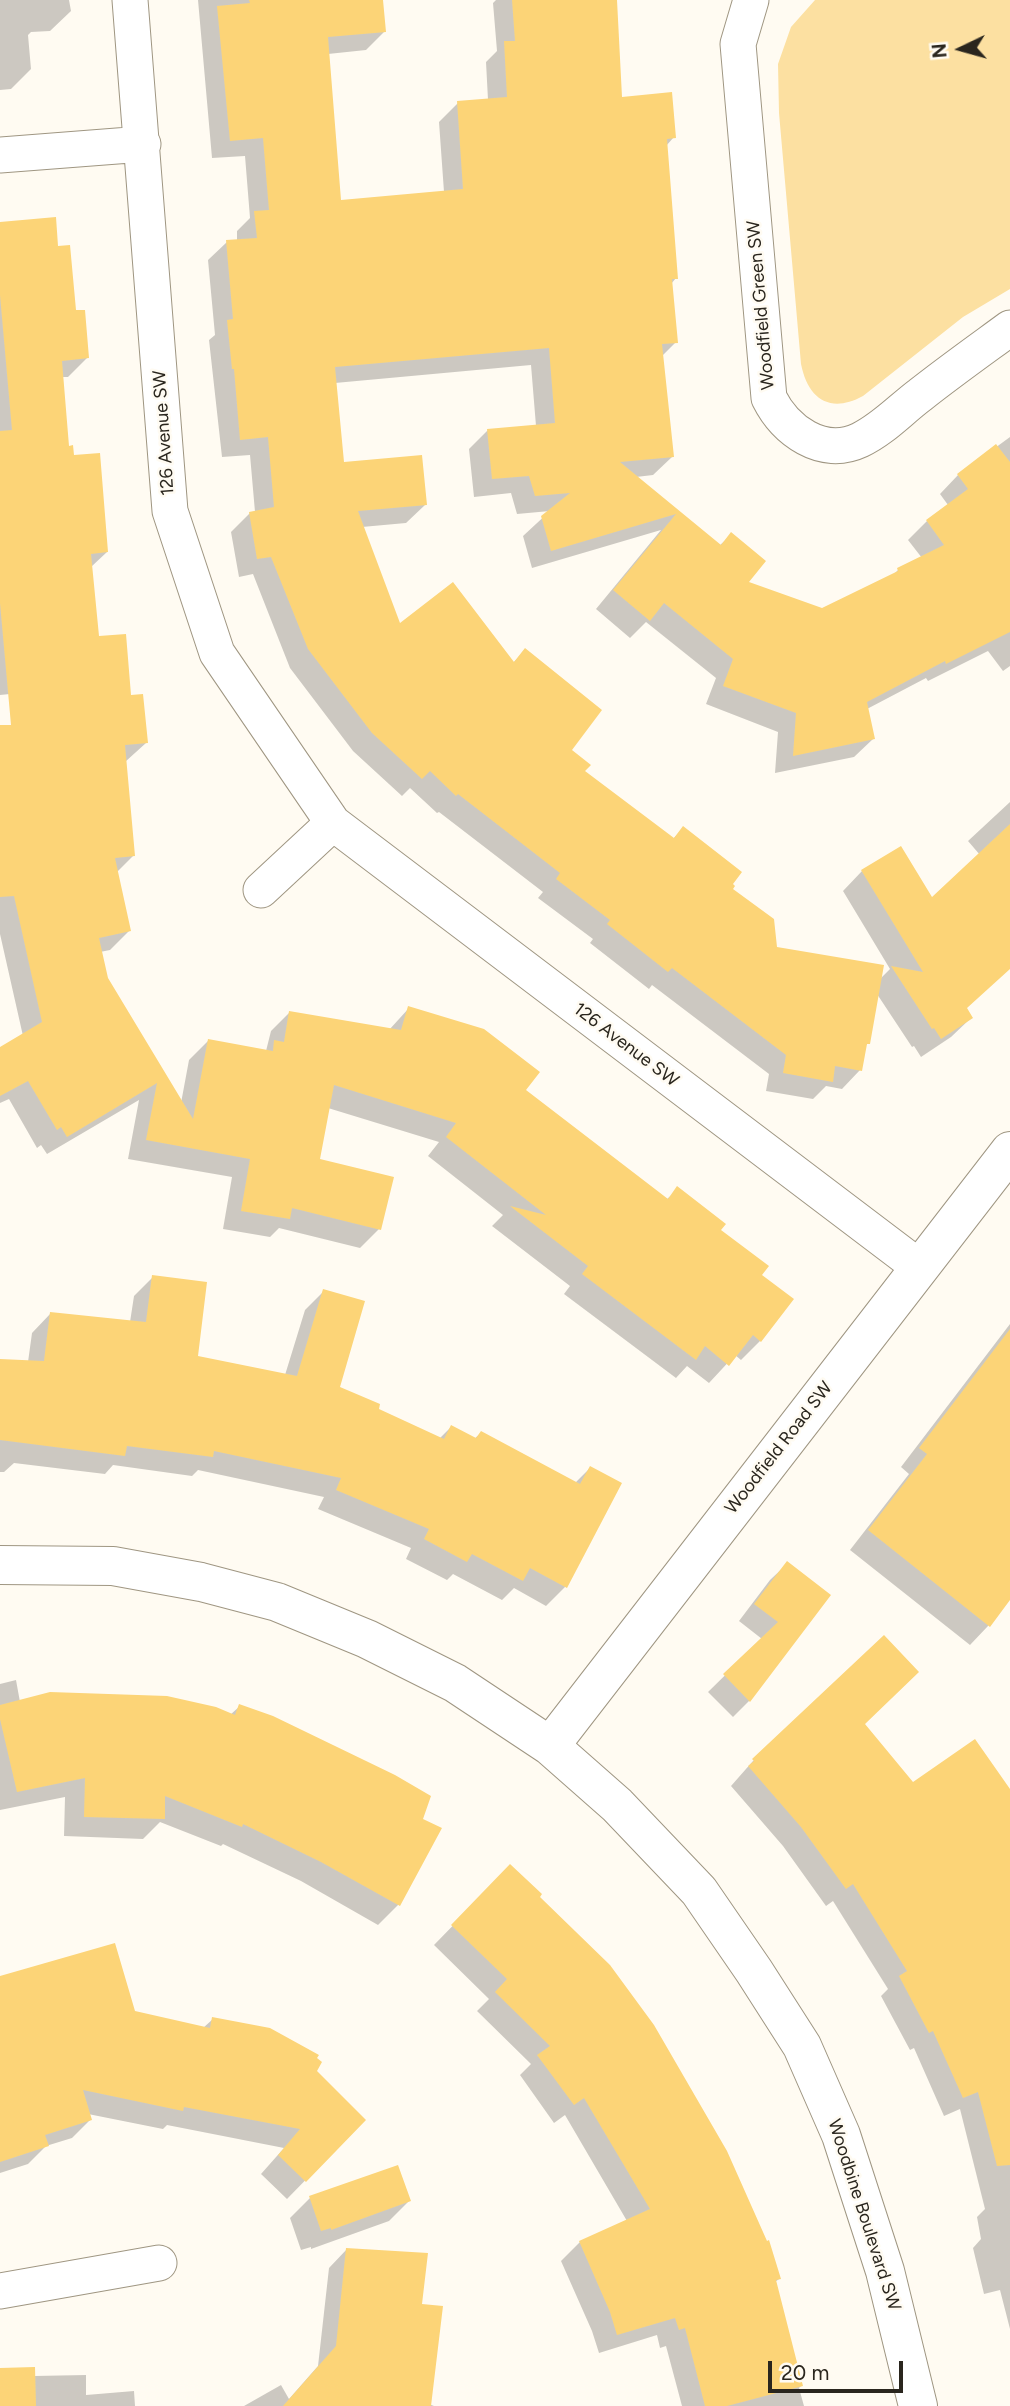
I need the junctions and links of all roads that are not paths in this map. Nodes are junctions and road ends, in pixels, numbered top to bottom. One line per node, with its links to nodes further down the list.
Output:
1 (130, 0): 3 (street, 126 Avenue SW)
2 (751, 0): 5 (street, Woodfield Green SW)
3 (143, 144): 4 (street); 6 (street, 126 Avenue SW)
4 (0, 155)
5 (1010, 328)
6 (333, 823): 7 (street); 9 (street, 126 Avenue SW)
7 (261, 890)
8 (1010, 1151): 9 (street, Woodfield Road SW)
9 (919, 1267): 11 (street, Woodfield Road SW)
10 (0, 1565): 11 (street, Woodbine Boulevard SW)
11 (550, 1746): 14 (street, Woodbine Boulevard SW)
12 (159, 2263): 13 (street)
13 (0, 2291)
14 (918, 2406)

